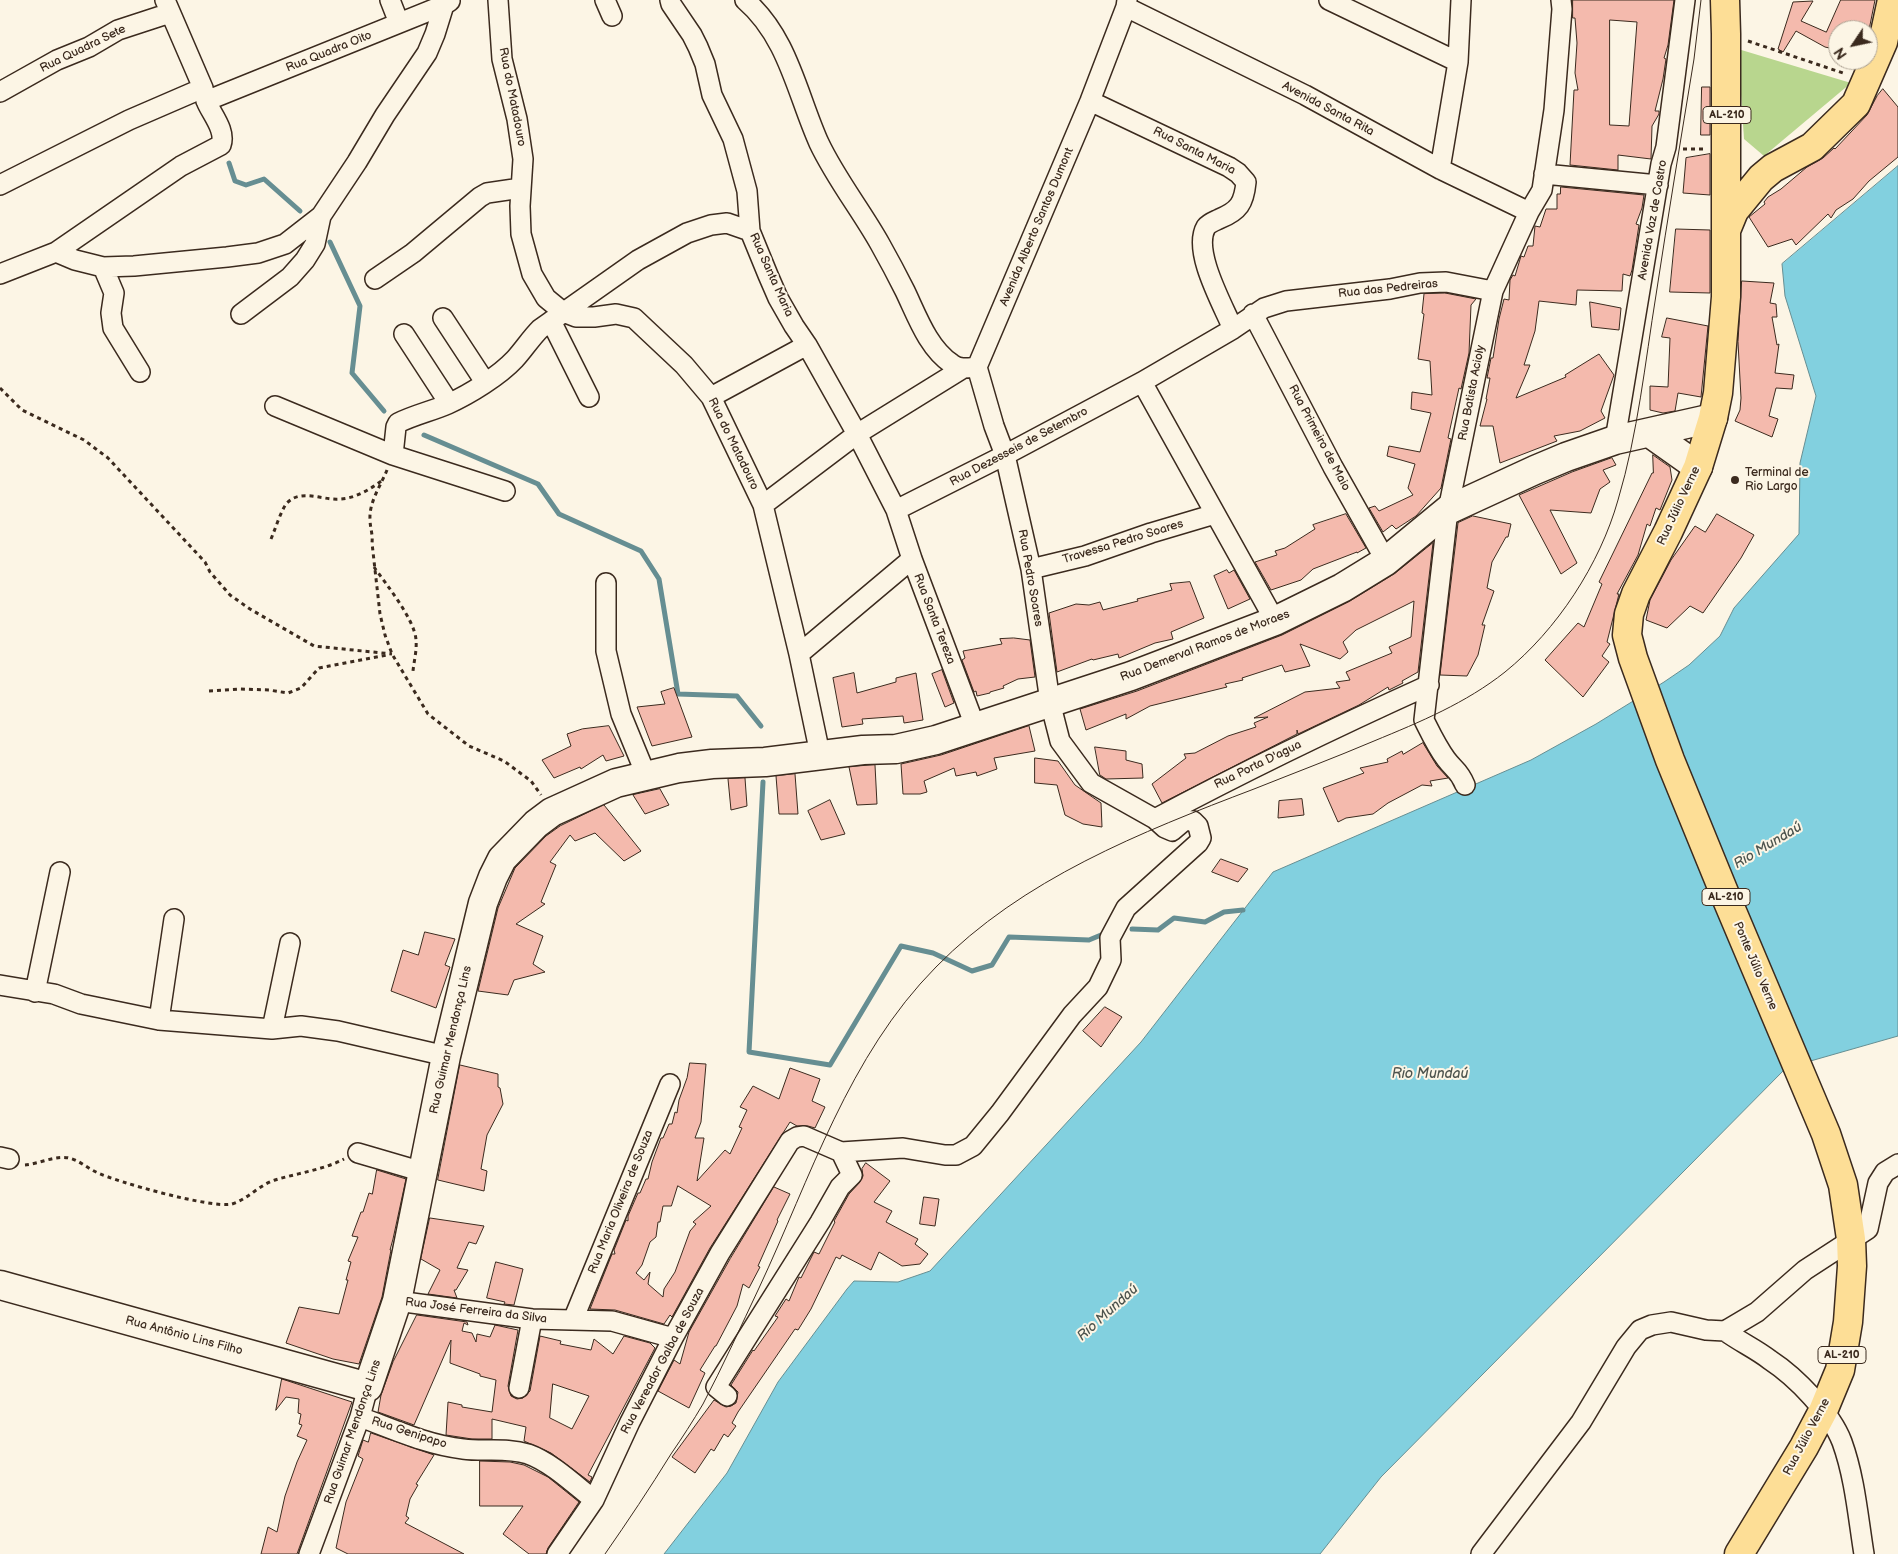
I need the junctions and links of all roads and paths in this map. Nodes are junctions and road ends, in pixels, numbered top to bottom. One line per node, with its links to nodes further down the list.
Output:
1 (390, 0): 14 (street)
2 (498, 0): 28 (street, Rua do Matadouro)
3 (670, 0): 32 (street, Rua Santa Maria)
4 (745, 0): 46 (street)
5 (1329, 0): 16 (street)
6 (1461, 0): 16 (street)
7 (1561, 0): 25 (street, Rua Batista Acioly)
8 (1685, 0): 22 (street, Avenida Vaz de Castro)
9 (1725, 0): 15 (main road, AL-210)
10 (1892, 0): 17 (main road, AL-210)
11 (447, 3): 14 (street, Rua Quadra Oito); 30 (street)
12 (1126, 3): 20 (street, Avenida Alberto Santos Dumont); 24 (street, Avenida Santa Rita)
13 (167, 7): 18 (street, Rua Quadra Sete); 19 (street)
14 (399, 23): 19 (street, Rua Quadra Oito)
15 (1726, 34): 17 (path); 21 (main road, AL-210)
16 (1458, 62): 24 (street)
17 (1866, 81): 23 (main road, AL-210)
18 (0, 92)
19 (204, 94): 26 (street, Rua Quadra Oito); 33 (street)
20 (1090, 101): 43 (street, Rua Santa Maria); 46 (street, Avenida Alberto Santos Dumont)
21 (1727, 146): 22 (path); 23 (main road); 31 (main road, AL-210)
22 (1666, 148): 27 (street, Avenida Vaz de Castro)
23 (1781, 164): 31 (main road, AL-210)
24 (1440, 169): 29 (street, Avenida Santa Rita)
25 (1544, 174): 27 (street); 29 (street, Rua Batista Acioly)
26 (0, 185)
27 (1658, 185): 58 (street, Avenida Vaz de Castro)
28 (521, 188): 36 (street); 41 (street, Rua do Matadouro)
29 (1530, 212): 37 (street, Rua Batista Acioly)
30 (320, 216): 34 (street); 39 (street)
31 (1726, 230): 55 (main road, Rua Júlio Verne / AL-210)
32 (750, 231): 41 (street); 45 (street, Rua Santa Maria)
33 (56, 252): 34 (street); 35 (street)
34 (103, 266): 47 (street)
35 (0, 274)
36 (375, 279)
37 (1493, 291): 38 (street, Rua das Pedreiras); 66 (street, Rua Batista Acioly)
38 (1312, 298): 40 (street, Rua Dezesseis de Setembro)
39 (241, 314)
40 (1253, 314): 43 (street, Rua Dezesseis de Setembro); 70 (street, Rua Primeiro de Maio)
41 (557, 316): 48 (street); 51 (street); 52 (street, Rua do Matadouro)
42 (443, 318): 48 (street)
43 (1233, 329): 49 (street, Rua Dezesseis de Setembro)
44 (404, 334): 53 (street)
45 (807, 345): 52 (street); 57 (street, Rua Santa Maria)
46 (969, 368): 57 (street); 60 (street)
47 (140, 372)
48 (485, 382): 53 (street)
49 (1142, 382): 60 (street, Rua Dezesseis de Setembro); 67 (street)
50 (0, 388): 75 (path)
51 (589, 397)
52 (711, 397): 64 (street, Rua do Matadouro)
53 (449, 403): 59 (street)
54 (275, 406): 59 (street)
55 (1713, 418): 56 (street, Rua Demerval Ramos de Moraes); 61 (main road, Rua Júlio Verne / AL-210)
56 (1650, 433): 58 (street, Rua Demerval Ramos de Moraes); 61 (street)
57 (856, 434): 64 (street); 65 (street, Rua Santa Maria)
58 (1615, 440): 66 (street, Rua Demerval Ramos de Moraes)
59 (393, 455): 62 (path); 63 (street)
60 (1005, 455): 65 (street, Rua Dezesseis de Setembro); 72 (street, Rua Pedro Soares)
61 (1698, 467): 77 (main road, Rua Júlio Verne / AL-210)
62 (383, 479): 68 (path); 71 (path)
63 (505, 491)
64 (763, 505): 76 (street, Rua do Matadouro)
65 (896, 510): 69 (street, Rua Santa Tereza)
66 (1448, 510): 70 (street, Rua Demerval Ramos de Moraes); 79 (street, Rua Batista Acioly)
67 (1215, 514): 72 (street, Travessa Pedro Soares); 74 (street)
68 (270, 539)
69 (912, 559): 76 (street); 82 (street, Rua Santa Tereza)
70 (1386, 561): 74 (street, Rua Demerval Ramos de Moraes)
71 (374, 566): 75 (path); 78 (path)
72 (1031, 569): 81 (street, Rua Pedro Soares)
73 (606, 584): 84 (street)
74 (1275, 622): 81 (street, Rua Demerval Ramos de Moraes)
75 (392, 654): 80 (path); 86 (path)
76 (799, 654): 83 (street, Rua do Matadouro)
77 (1633, 658): 97 (main road, Ponte Júlio Verne / AL-210)
78 (413, 671)
79 (1429, 684): 85 (street, Rua Batista Acioly); 87 (street, Rua Porta D'agua)
80 (209, 691)
81 (1050, 702): 82 (street, Rua Demerval Ramos de Moraes); 87 (street, Rua Pedro Soares)
82 (975, 726): 83 (street, Rua Demerval Ramos de Moraes)
83 (820, 754): 84 (street, Rua Guimar Mendonça Lins)
84 (646, 775): 86 (street, Rua Guimar Mendonça Lins)
85 (1465, 785)
86 (552, 812): 95 (street, Rua Guimar Mendonça Lins)
87 (1155, 819): 98 (street)
88 (60, 872): 92 (street)
89 (174, 919): 93 (street)
90 (290, 943): 94 (street)
91 (0, 985): 92 (street)
92 (35, 992): 93 (street)
93 (158, 1020): 94 (street)
94 (272, 1028): 95 (street)
95 (446, 1056): 102 (street, Rua Guimar Mendonça Lins)
96 (670, 1084): 107 (street, Rua Maria Oliveira de Souza)
97 (1826, 1134): 103 (main road, Rua Júlio Verne / AL-210)
98 (841, 1152): 109 (street, Rua Vereador Galba de Souza); 112 (street)
99 (358, 1153): 100 (path); 102 (street)
100 (4, 1158)
101 (1898, 1164): 103 (street)
102 (423, 1172): 105 (street, Rua Guimar Mendonça Lins)
103 (1851, 1239): 108 (street); 113 (main road, Rua Júlio Verne / AL-210)
104 (0, 1285): 110 (street, Rua Antônio Lins Filho)
105 (397, 1301): 106 (street, Rua José Ferreira da Silva); 110 (street, Rua Guimar Mendonça Lins)
106 (532, 1319): 107 (street, Rua José Ferreira da Silva); 111 (street)
107 (573, 1320): 109 (street, Rua José Ferreira da Silva)
108 (1725, 1331): 113 (street); 118 (street)
109 (674, 1338): 115 (street, Rua Vereador Galba de Souza)
110 (368, 1387): 114 (street, Rua Guimar Mendonça Lins)
111 (518, 1388)
112 (727, 1396)
113 (1823, 1411): 119 (main road, Rua Júlio Verne / AL-210); 120 (street)
114 (360, 1416): 115 (street, Rua Genipapo); 116 (street, Rua Guimar Mendonça Lins)
115 (594, 1500): 117 (street, Rua Vereador Galba de Souza)
116 (312, 1553)
117 (557, 1554)
118 (1481, 1554)
119 (1739, 1554)
120 (1864, 1554)

